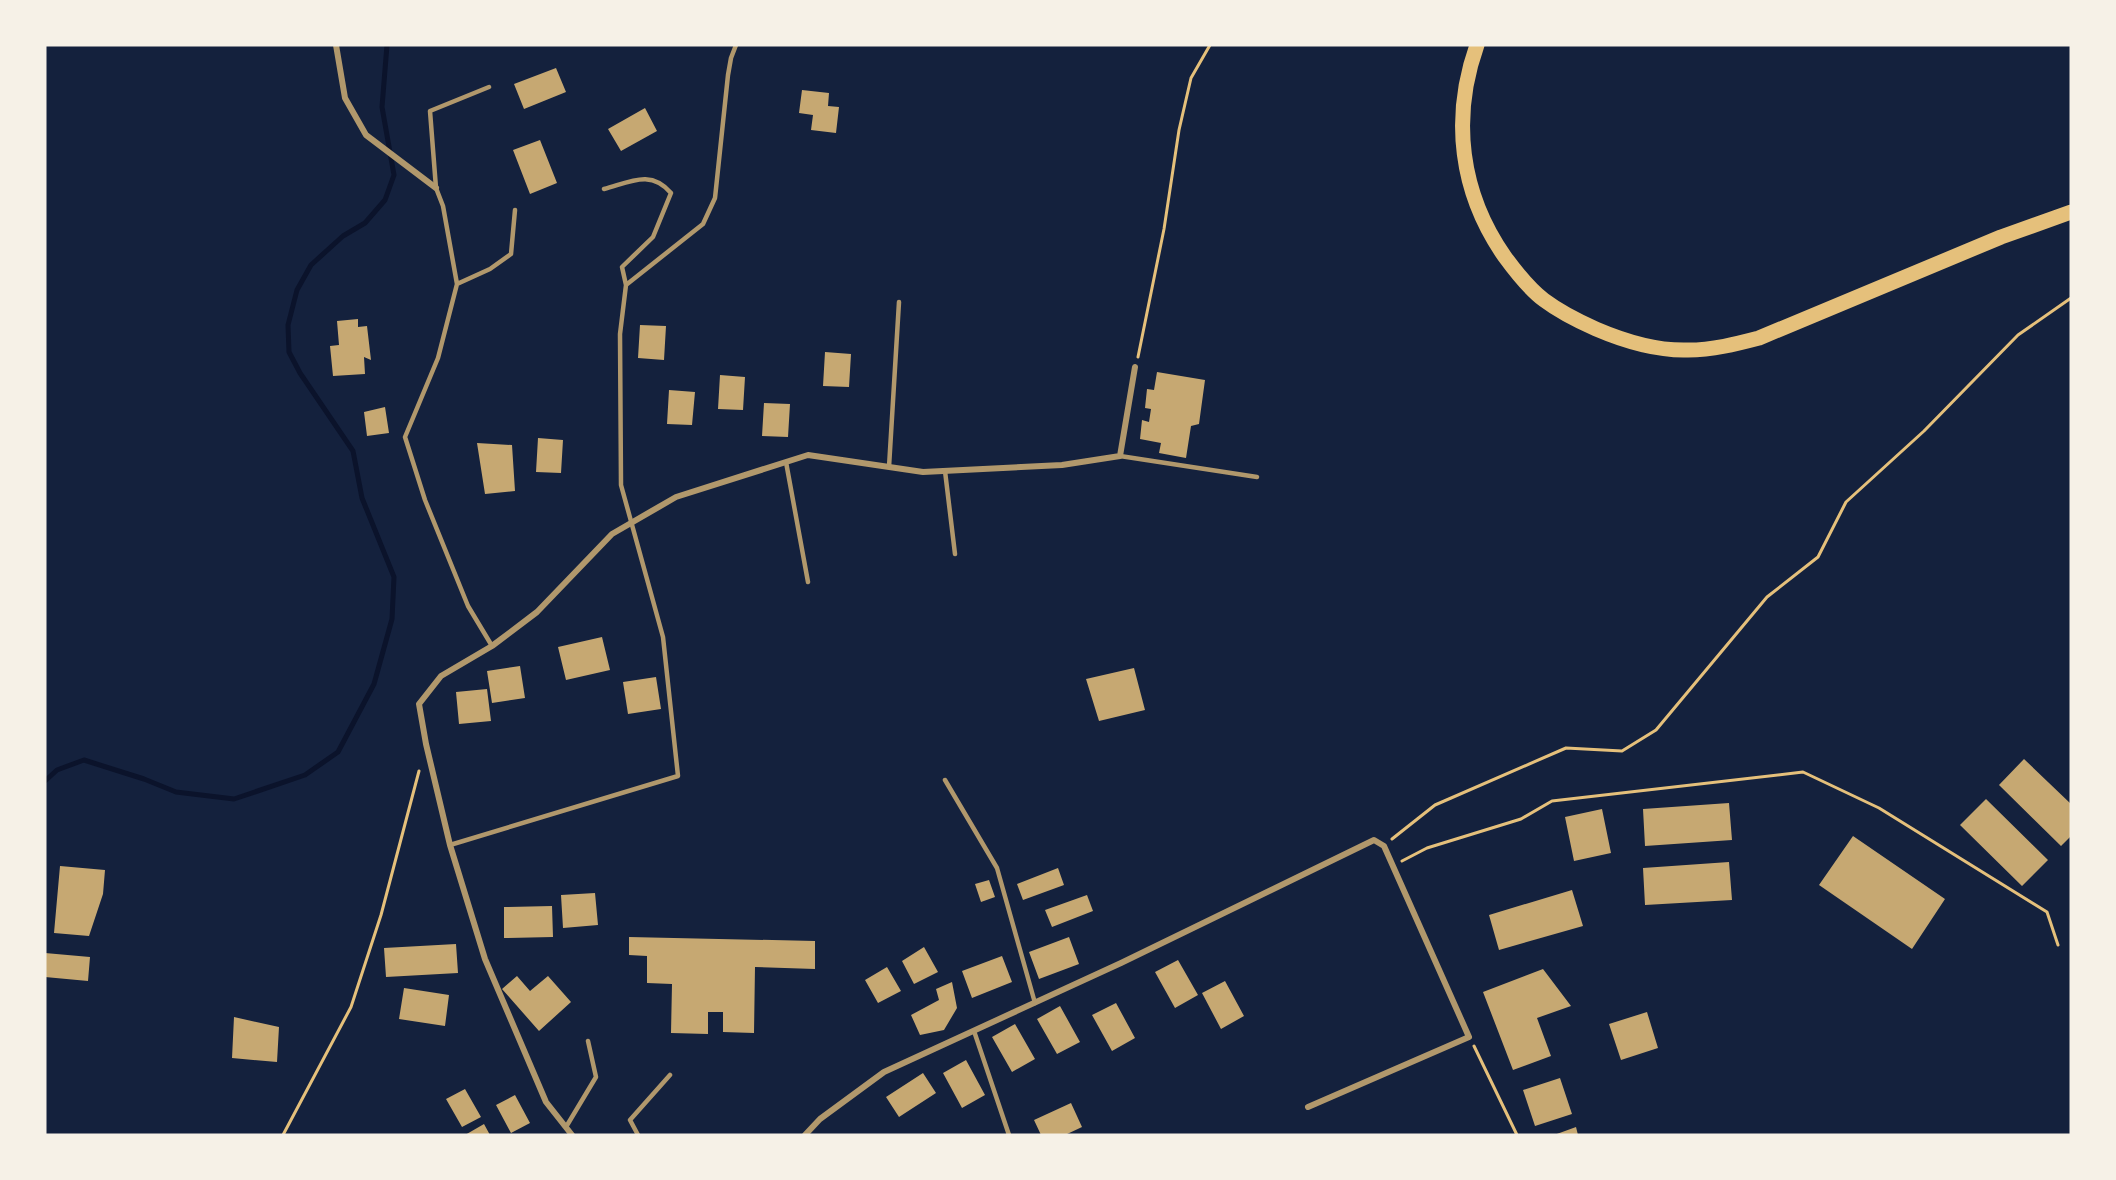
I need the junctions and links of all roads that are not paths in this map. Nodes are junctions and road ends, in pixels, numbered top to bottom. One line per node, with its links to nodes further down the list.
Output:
1 (336, 45): 5 (street)
2 (736, 45): 10 (lane)
3 (1477, 45): 8 (highway)
4 (489, 87): 5 (lane)
5 (436, 188): 9 (lane)
6 (604, 189): 10 (lane)
7 (515, 210): 9 (lane)
8 (2071, 212)
9 (457, 284): 21 (lane)
10 (626, 285): 18 (lane)
11 (899, 302): 15 (lane)
12 (1136, 367): 13 (street)
13 (1120, 456): 16 (street); 17 (lane)
14 (786, 462): 15 (street); 18 (street); 20 (lane)
15 (889, 467): 16 (street)
16 (945, 471): 19 (lane)
17 (1257, 477)
18 (631, 524): 21 (street); 23 (lane)
19 (955, 554)
20 (808, 582)
21 (492, 646): 23 (street)
22 (945, 780): 24 (lane)
23 (450, 844): 29 (street)
24 (1035, 1003): 25 (street); 28 (street)
25 (974, 1030): 32 (street); 33 (lane)
26 (588, 1041): 29 (lane)
27 (670, 1075): 31 (lane)
28 (1308, 1107)
29 (566, 1127): 30 (street)
30 (572, 1135)
31 (638, 1135)
32 (804, 1135)
33 (1009, 1135)

